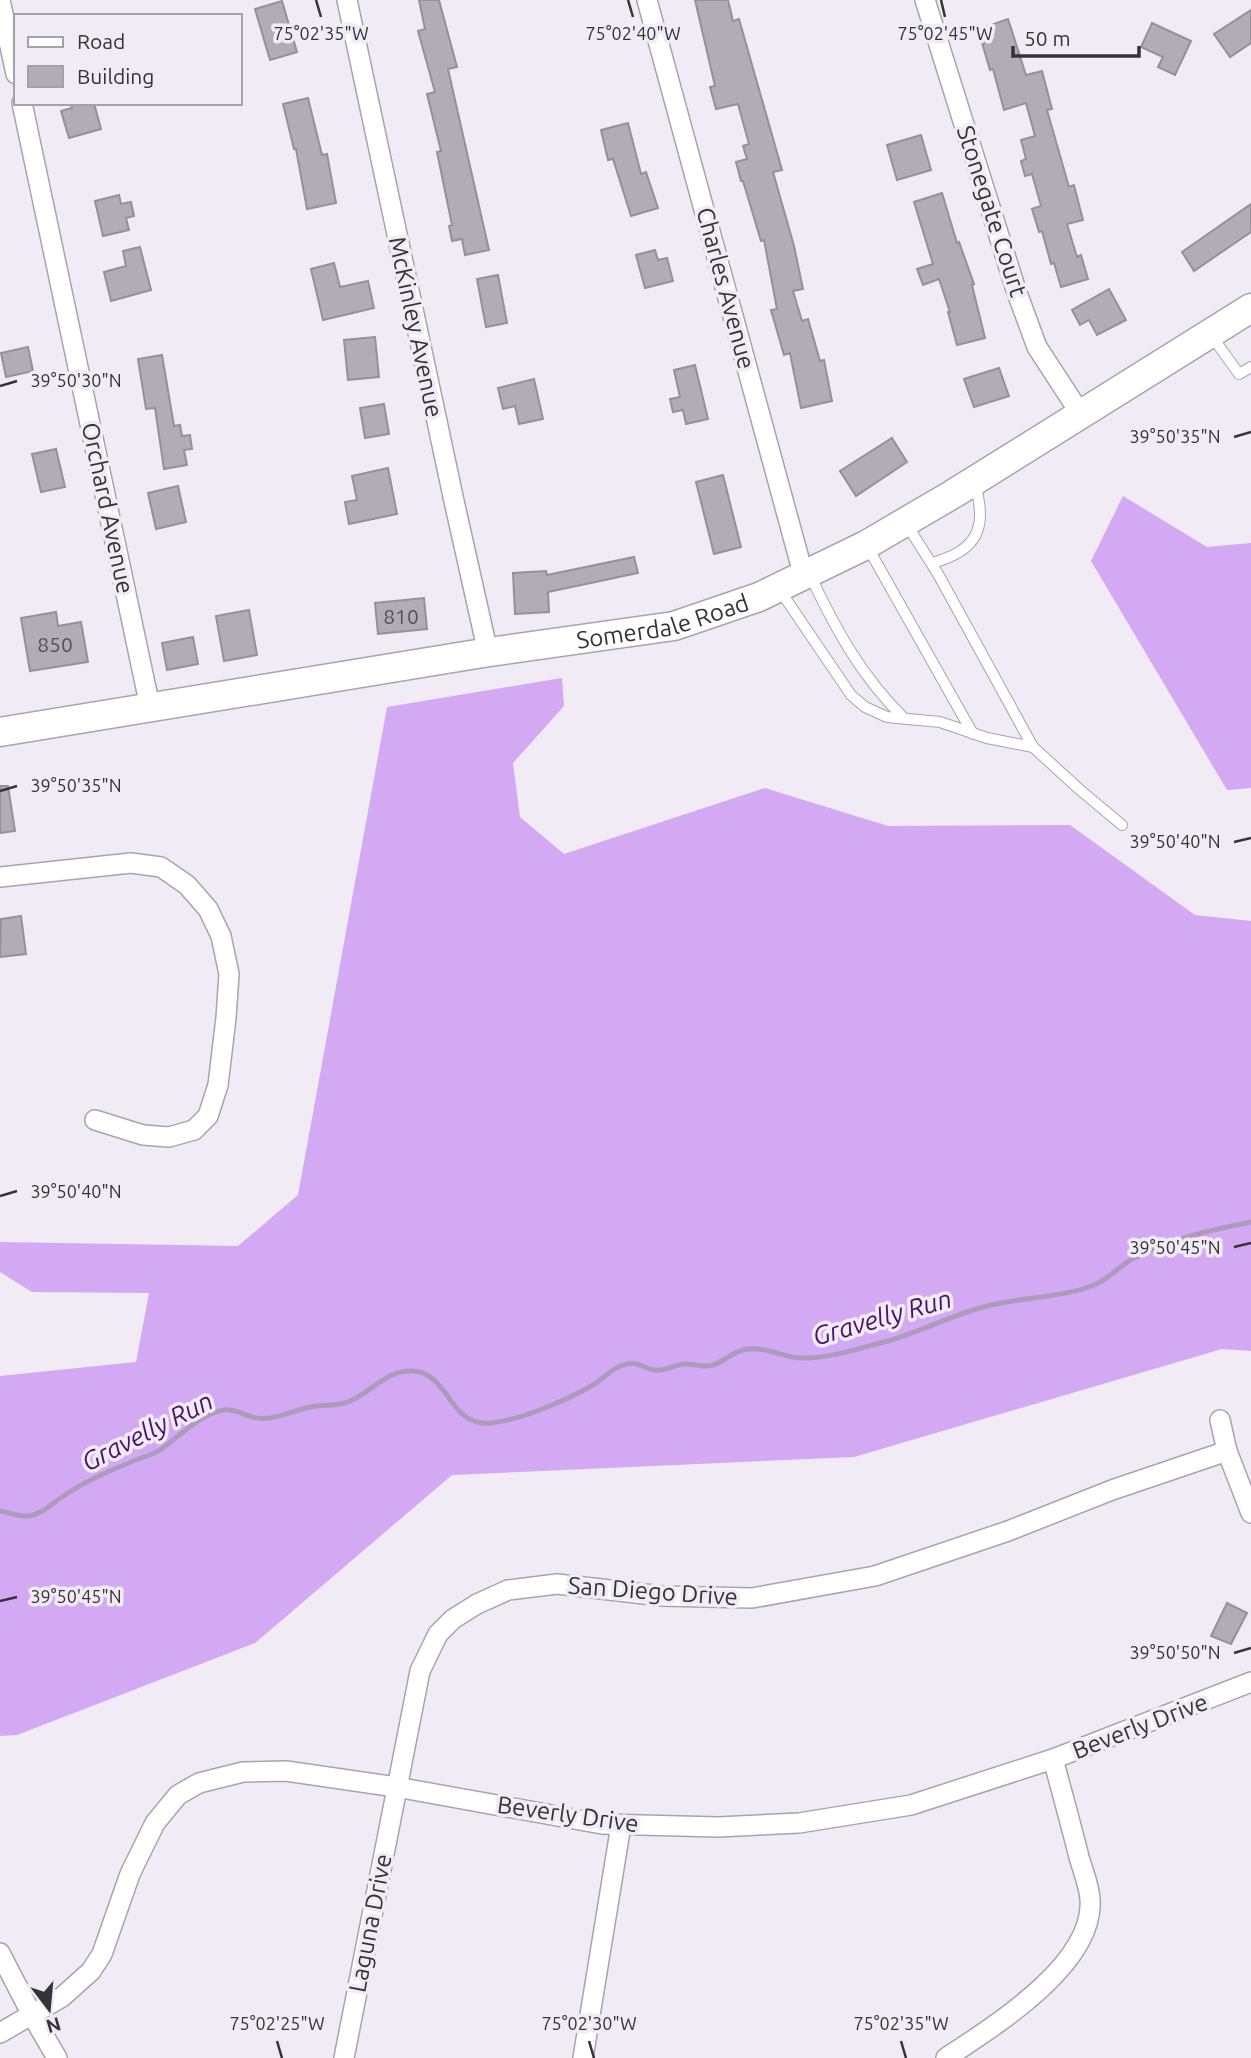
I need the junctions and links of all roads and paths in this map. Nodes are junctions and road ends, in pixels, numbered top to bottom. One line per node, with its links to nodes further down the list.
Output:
1 (0, 0): 5 (street)
2 (347, 0): 17 (street, McKinley Avenue)
3 (647, 0): 15 (street, Charles Avenue)
4 (925, 0): 10 (street, Stonegate Court)
5 (14, 65)
6 (22, 105): 18 (street, Orchard Avenue)
7 (1251, 308): 8 (main road, Somerdale Road)
8 (1211, 334): 9 (lane); 10 (main road, Somerdale Road)
9 (1251, 367)
10 (1080, 413): 11 (main road, Somerdale Road)
11 (974, 481): 12 (main road, Somerdale Road); 14 (lane)
12 (905, 521): 13 (main road, Somerdale Road); 14 (lane)
13 (866, 545): 15 (main road, Somerdale Road); 21 (lane)
14 (932, 564): 22 (lane)
15 (807, 575): 16 (main road, Somerdale Road); 19 (lane)
16 (778, 589): 17 (main road, Somerdale Road); 19 (lane)
17 (488, 653): 18 (main road, Somerdale Road)
18 (150, 707): 20 (main road, Somerdale Road)
19 (906, 720): 21 (lane)
20 (0, 732)
21 (973, 734): 22 (lane)
22 (1034, 747): 23 (lane)
23 (1122, 825)
24 (0, 877): 25 (street)
25 (95, 1121)
26 (1220, 1420): 27 (street)
27 (1227, 1451): 28 (street); 31 (street, San Diego Drive)
28 (1251, 1513)
29 (1251, 1682): 30 (street, Beverly Drive)
30 (1053, 1759): 32 (street, Beverly Drive); 39 (street)
31 (396, 1787): 32 (street, Beverly Drive); 34 (street, Beverly Drive); 37 (street, Laguna Drive)
32 (621, 1825): 38 (street)
33 (0, 1953): 34 (street)
34 (32, 2015): 35 (street, Beverly Drive); 36 (street)
35 (0, 2033)
36 (57, 2058)
37 (344, 2058)
38 (583, 2058)
39 (946, 2058)

